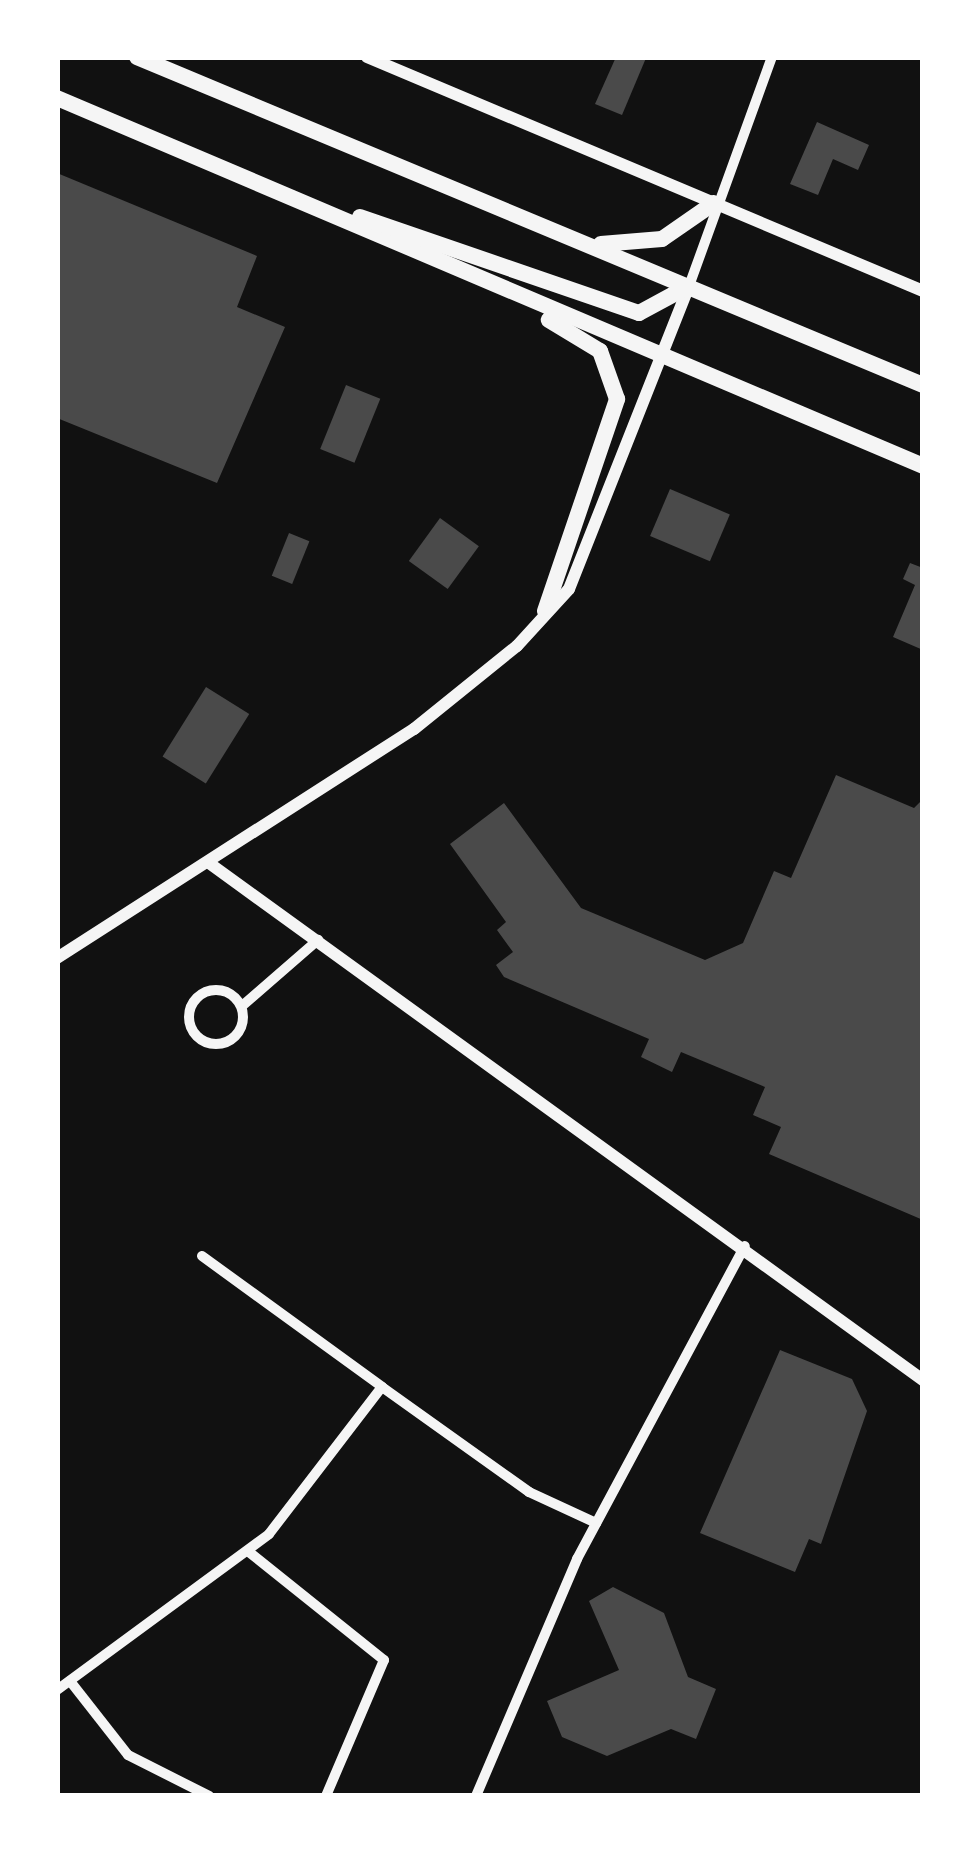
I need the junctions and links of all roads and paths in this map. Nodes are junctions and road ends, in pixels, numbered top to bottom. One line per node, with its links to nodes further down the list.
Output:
1 (137, 57): 7 (highway)
2 (367, 57): 6 (street)
3 (772, 57): 6 (street)
4 (57, 98): 5 (highway)
5 (219, 168): 8 (highway); 9 (highway)
6 (714, 203): 7 (highway); 9 (street); 10 (street)
7 (585, 243): 9 (highway)
8 (420, 254): 11 (highway); 14 (highway)
9 (689, 286): 11 (street); 12 (highway)
10 (923, 291)
11 (662, 358): 13 (highway); 14 (street)
12 (923, 386)
13 (923, 466)
14 (545, 611): 15 (street)
15 (209, 863): 16 (street); 17 (street)
16 (318, 940): 18 (street); 19 (street)
17 (57, 958)
18 (242, 1006): 18 (street)
19 (745, 1246): 21 (street); 23 (street)
20 (202, 1256): 22 (street)
21 (923, 1380)
22 (382, 1387): 23 (street); 24 (street)
23 (596, 1523): 29 (street)
24 (249, 1552): 25 (street); 28 (street)
25 (70, 1681): 26 (street); 27 (street)
26 (57, 1690)
27 (209, 1796)
28 (326, 1796)
29 (476, 1796)

